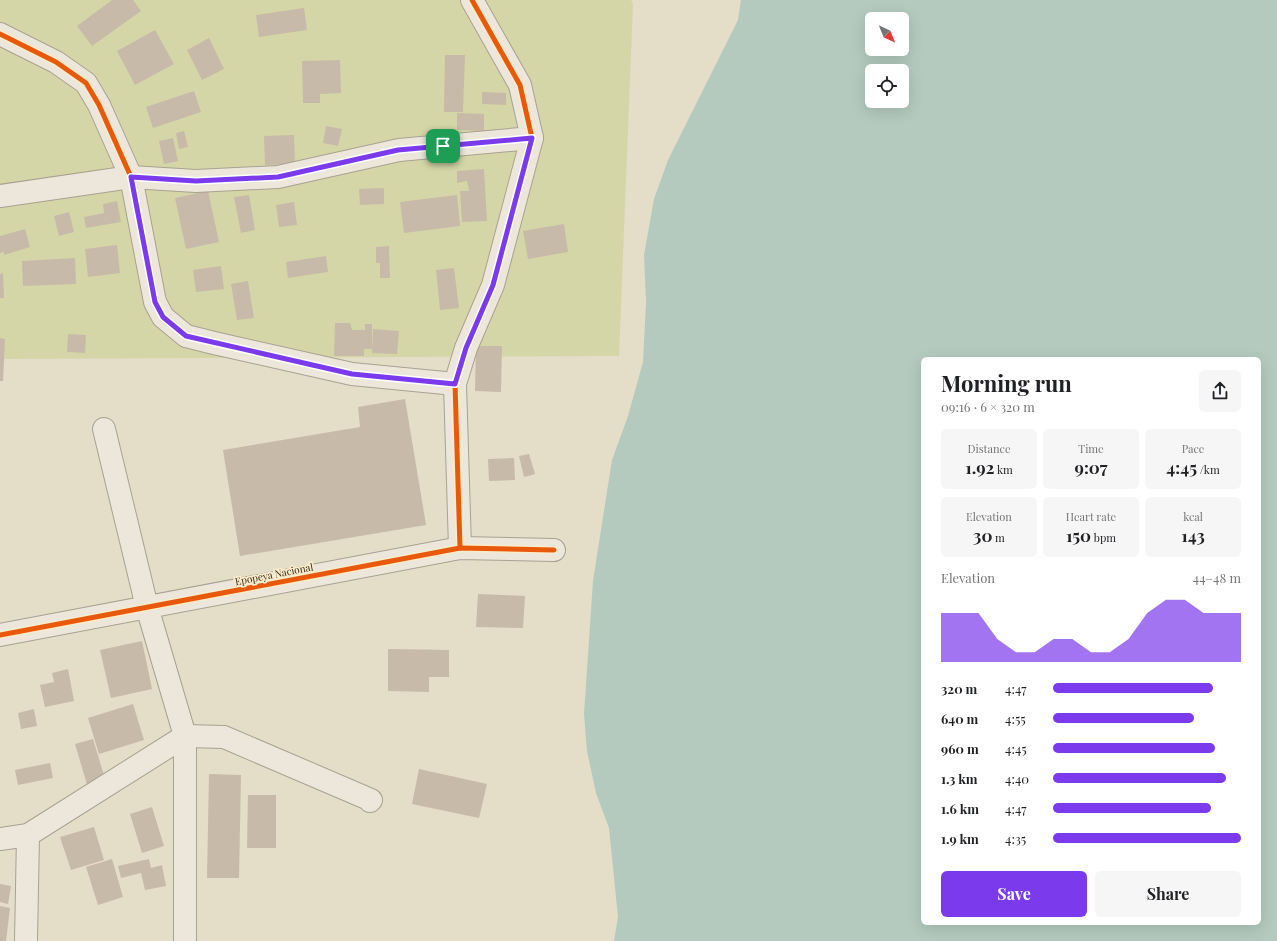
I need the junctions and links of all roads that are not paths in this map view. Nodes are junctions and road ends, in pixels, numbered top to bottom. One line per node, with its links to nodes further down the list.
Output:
1 (472, 0): 3 (street)
2 (0, 34): 4 (street)
3 (532, 138): 4 (street); 6 (street)
4 (131, 177): 5 (street); 6 (street)
5 (0, 196)
6 (455, 384): 8 (street)
7 (104, 429): 10 (street)
8 (460, 548): 9 (street, Epopeya Nacional); 10 (street, Epopeya Nacional)
9 (554, 550)
10 (147, 607): 11 (street, Epopeya Nacional); 12 (street)
11 (0, 635)
12 (185, 736): 13 (street); 14 (street); 17 (street)
13 (370, 801)
14 (28, 835): 15 (street); 16 (street)
15 (0, 839)
16 (26, 941)
17 (185, 941)

